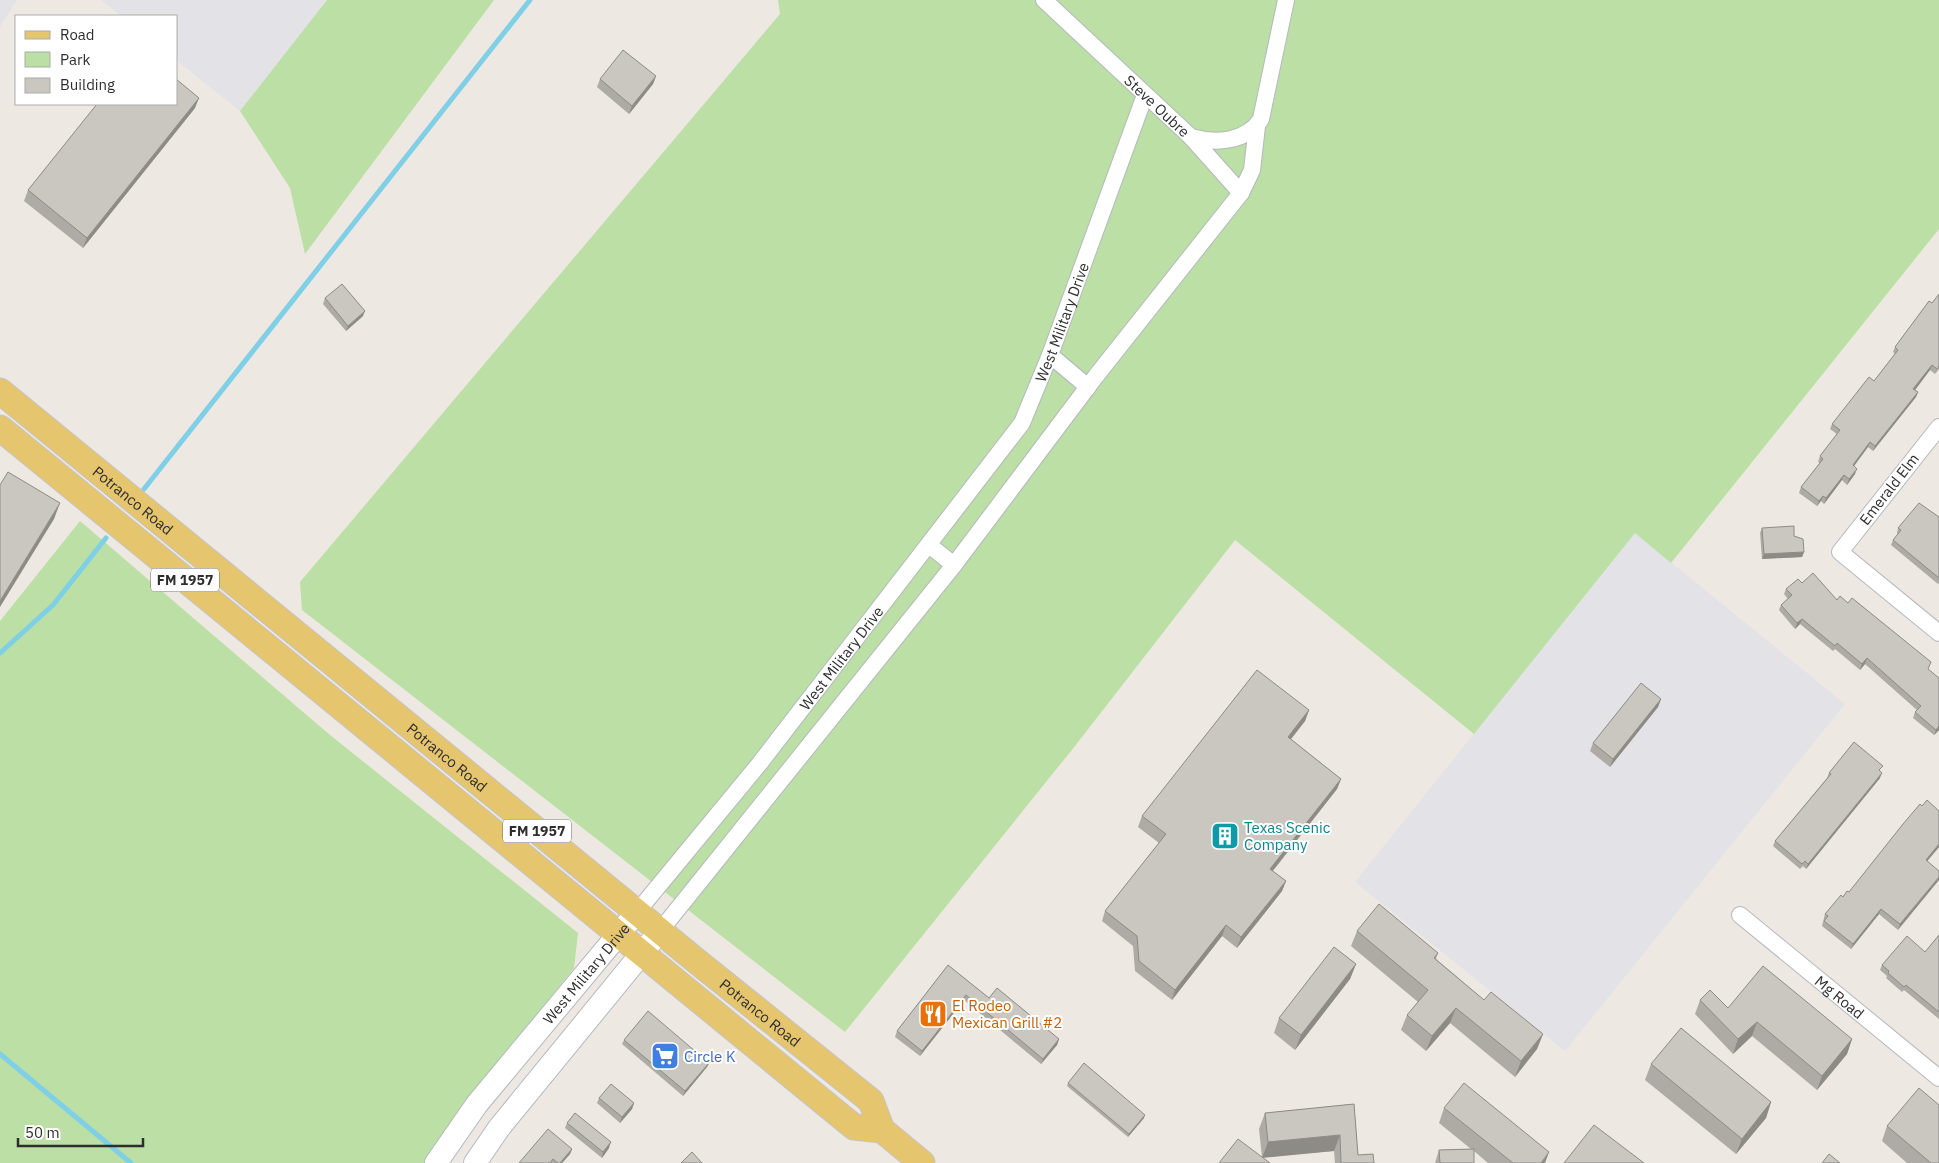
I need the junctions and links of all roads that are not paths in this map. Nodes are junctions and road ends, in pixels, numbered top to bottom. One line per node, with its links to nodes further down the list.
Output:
1 (1044, 0): 3 (street, Steve Oubre)
2 (1286, 0): 4 (street)
3 (1146, 95): 5 (street, Steve Oubre); 7 (street, West Military Drive)
4 (1257, 126): 5 (street, Steve Oubre); 6 (street, West Military Drive)
5 (1191, 136): 6 (street)
6 (1241, 193): 8 (street, West Military Drive)
7 (1050, 355): 8 (street); 12 (street, West Military Drive)
8 (1088, 387): 13 (street, West Military Drive)
9 (0, 391): 15 (main road, Potranco Road / FM 1957)
10 (1939, 426): 14 (street, Emerald Elm)
11 (0, 428): 18 (main road, Potranco Road / FM 1957)
12 (929, 545): 13 (street); 15 (street, West Military Drive)
13 (954, 565): 17 (street, West Military Drive)
14 (1939, 633)
15 (637, 912): 17 (main road, Potranco Road / FM 1957); 18 (main road, West Military Drive)
16 (1740, 915): 20 (street, Mg Road)
17 (660, 931): 19 (main road, West Military Drive); 21 (main road, Potranco Road / FM 1957)
18 (618, 934): 19 (main road, Potranco Road / FM 1957); 22 (main road, West Military Drive)
19 (641, 953): 21 (main road, Potranco Road / FM 1957); 23 (main road, West Military Drive)
20 (1939, 1078)
21 (882, 1130): 24 (main road, Potranco Road / FM 1957)
22 (436, 1163)
23 (475, 1163)
24 (922, 1163)

